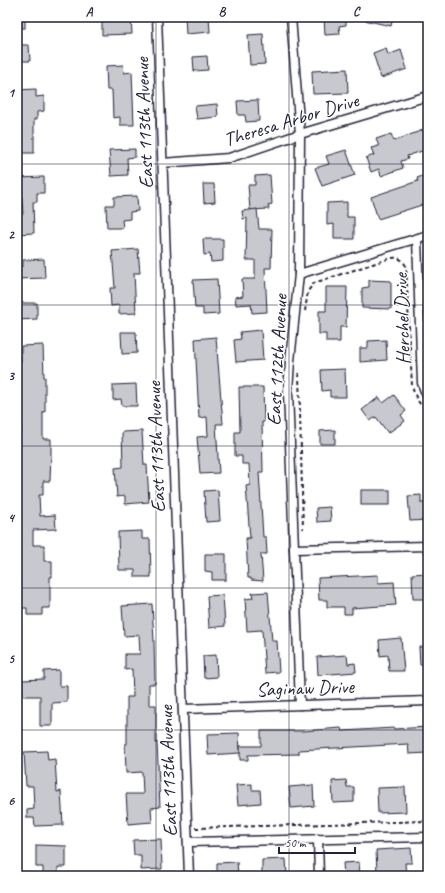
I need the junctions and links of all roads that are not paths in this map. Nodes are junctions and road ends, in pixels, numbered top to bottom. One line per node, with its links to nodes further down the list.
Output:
1 (157, 17): 5 (street, East 113th Avenue)
2 (291, 17): 4 (street, East 112th Avenue)
3 (428, 96): 4 (street, Theresa Arbor Drive)
4 (300, 134): 5 (street, Theresa Arbor Drive); 8 (street, East 112th Avenue)
5 (162, 163): 14 (street, East 113th Avenue)
6 (428, 235): 7 (street)
7 (417, 239): 8 (street); 9 (street, Herchel Drive)
8 (299, 274): 11 (street, East 112th Avenue)
9 (428, 396)
10 (428, 546): 11 (street)
11 (294, 549): 13 (street, East 112th Avenue)
12 (428, 701): 13 (street, Saginaw Drive)
13 (300, 705): 14 (street, Saginaw Drive)
14 (183, 709): 17 (street, East 113th Avenue)
15 (428, 837): 16 (street)
16 (318, 839): 17 (street); 19 (street)
17 (188, 842): 18 (street, East 113th Avenue)
18 (189, 876)
19 (319, 876)

